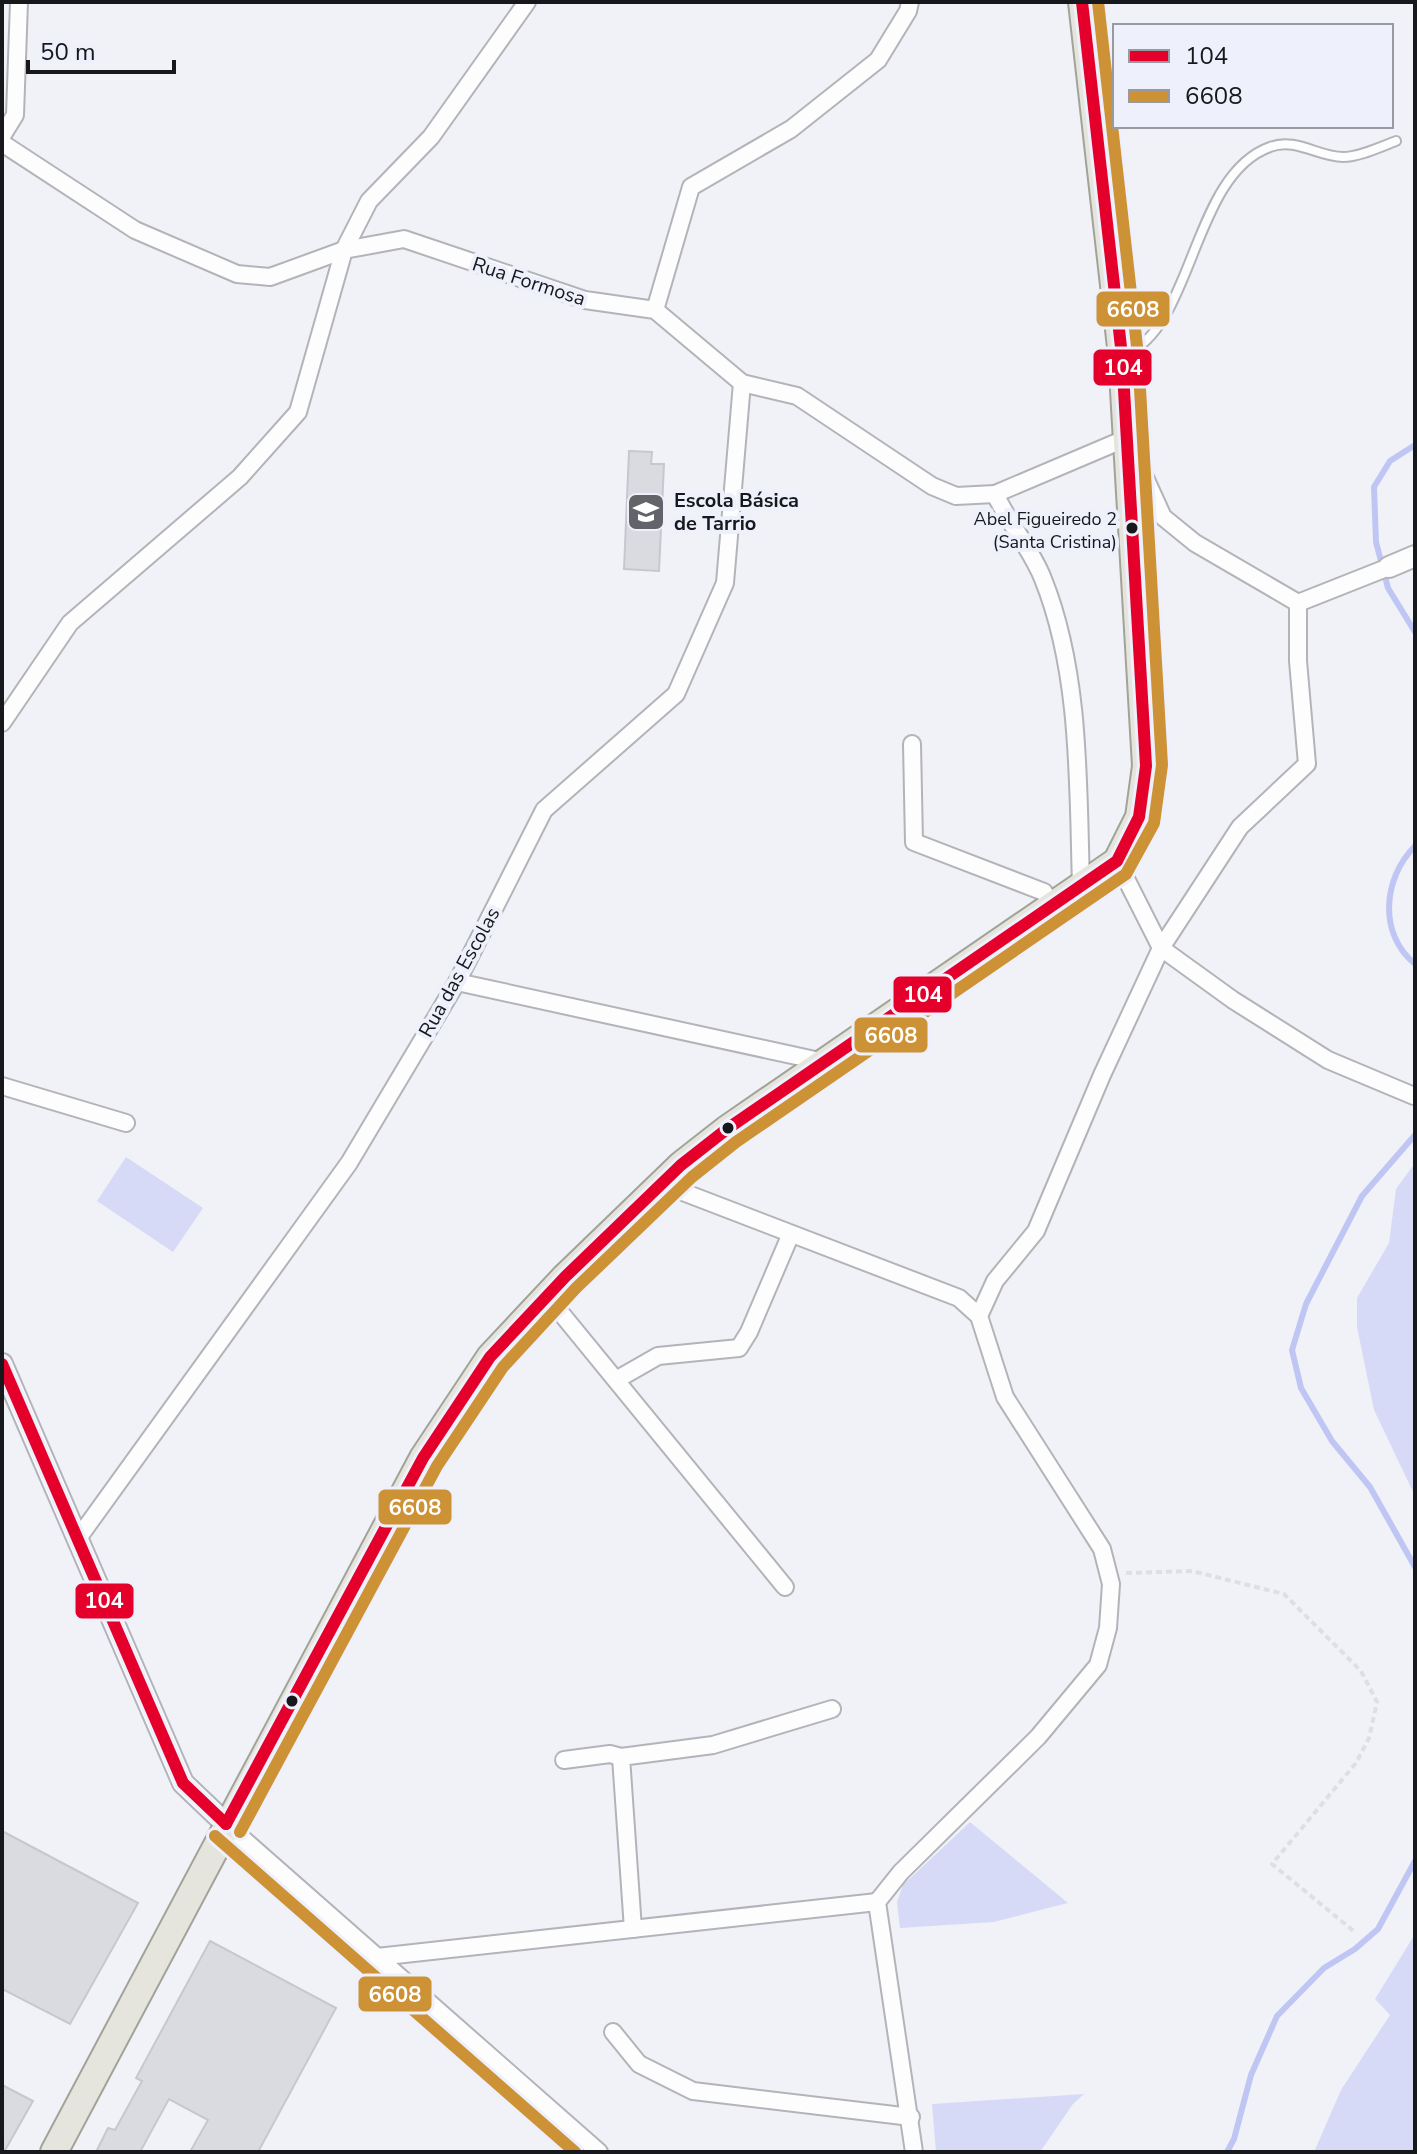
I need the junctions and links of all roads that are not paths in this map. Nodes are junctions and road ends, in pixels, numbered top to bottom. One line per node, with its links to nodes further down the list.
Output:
1 (19, 2): 5 (street)
2 (527, 2): 8 (street)
3 (910, 2): 9 (street)
4 (1082, 2): 10 (main road)
5 (2, 136)
6 (1396, 141): 10 (lane)
7 (2, 143): 8 (street, Rua Formosa)
8 (344, 250): 9 (street, Rua Formosa); 17 (street)
9 (655, 310): 11 (street)
10 (1122, 356): 12 (main road)
11 (742, 383): 13 (street); 23 (street, Rua das Escolas)
12 (1127, 438): 13 (street); 16 (street); 19 (main road)
13 (995, 494): 20 (street)
14 (1415, 556): 15 (street)
15 (1381, 571): 16 (street)
16 (1298, 603): 22 (street)
17 (2, 723)
18 (912, 744): 21 (street)
19 (1117, 861): 20 (main road); 22 (street)
20 (1081, 887): 21 (main road)
21 (1053, 906): 24 (main road)
22 (1161, 948): 26 (street); 31 (street)
23 (457, 982): 24 (street); 34 (street, Rua das Escolas)
24 (824, 1062): 28 (main road)
25 (2, 1086): 27 (street)
26 (1414, 1096)
27 (126, 1123)
28 (662, 1184): 29 (street); 30 (main road)
29 (790, 1236): 31 (street); 33 (street)
30 (547, 1296): 33 (street); 39 (main road)
31 (979, 1316): 40 (street)
32 (2, 1364): 34 (street)
33 (616, 1380): 35 (street)
34 (79, 1537): 39 (street)
35 (785, 1587)
36 (832, 1709): 37 (street)
37 (621, 1757): 38 (street); 41 (street)
38 (564, 1760)
39 (226, 1824): 42 (street); 45 (main road)
40 (877, 1902): 41 (street); 44 (street)
41 (633, 1929): 42 (street)
42 (377, 1957): 46 (street)
43 (613, 2032): 44 (street)
44 (911, 2117): 47 (street)
45 (54, 2152)
46 (599, 2152)
47 (914, 2152)

